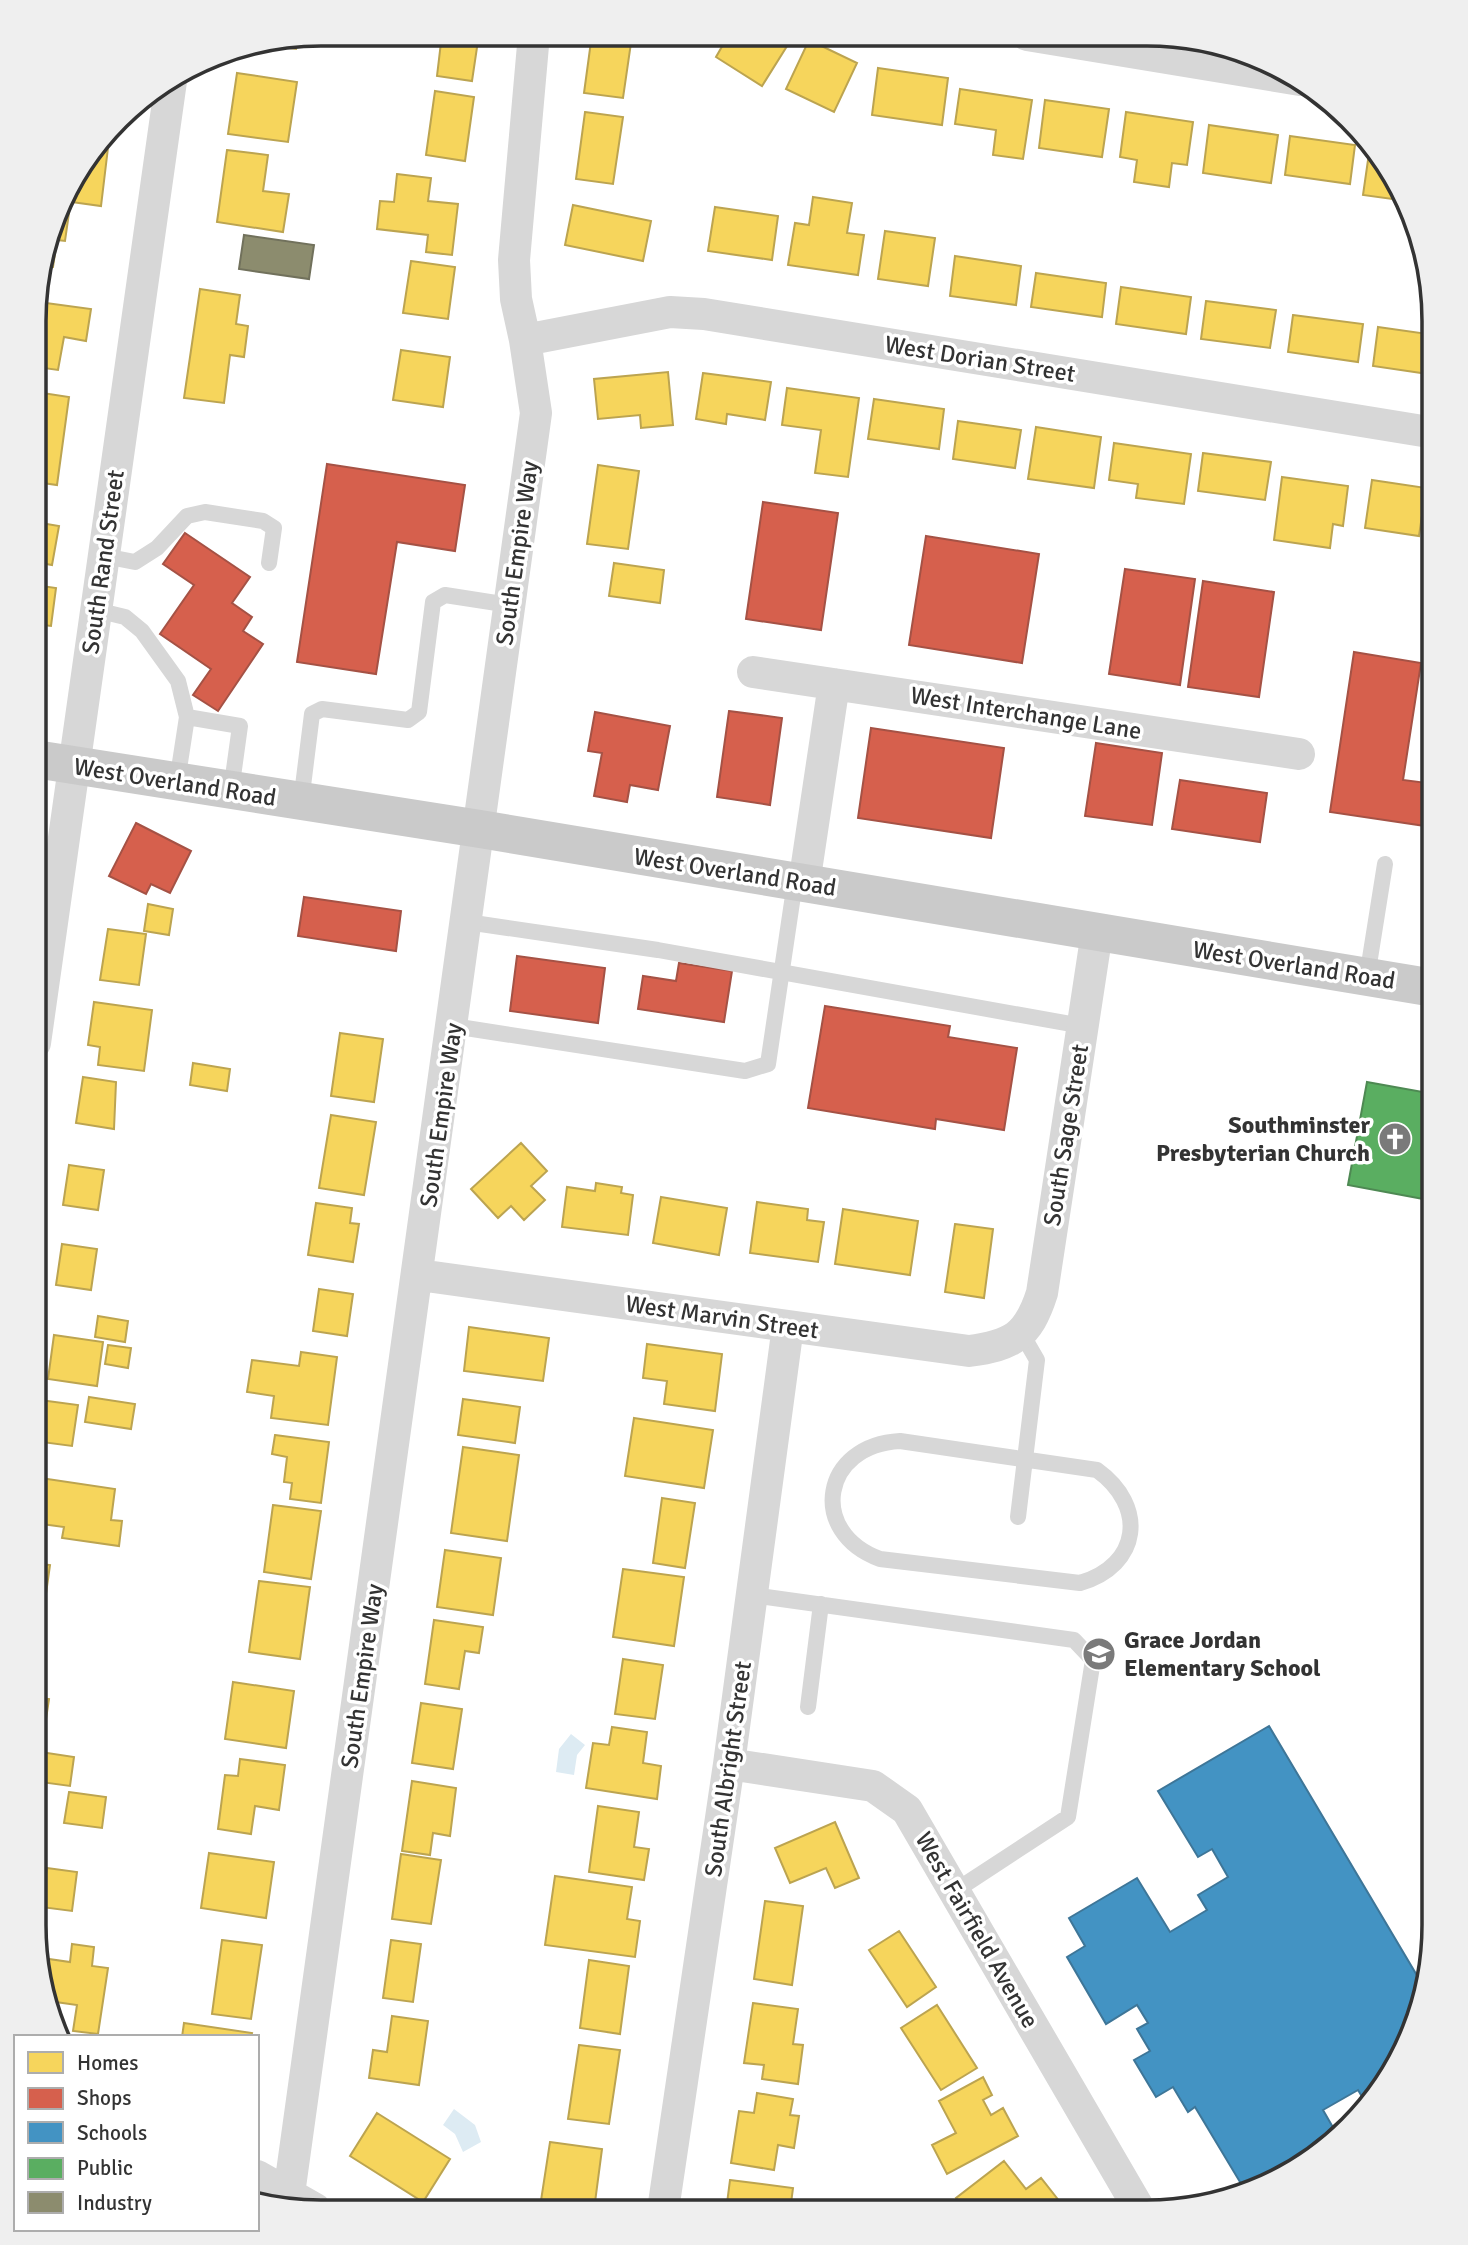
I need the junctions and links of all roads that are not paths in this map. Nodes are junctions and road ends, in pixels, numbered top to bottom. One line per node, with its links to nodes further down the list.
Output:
1 (533, 46): 5 (street, South Empire Way)
2 (1094, 46): 3 (street)
3 (1272, 75)
4 (171, 90): 7 (street, South Rand Street)
5 (525, 340): 6 (street, West Dorian Street); 9 (street, South Empire Way)
6 (1422, 431)
7 (103, 556): 8 (lane); 10 (street, South Rand Street)
8 (269, 563)
9 (510, 605): 19 (lane); 20 (street, South Empire Way)
10 (96, 610): 13 (lane); 16 (street, South Rand Street)
11 (753, 672): 12 (street, West Interchange Lane)
12 (834, 684): 14 (street, West Interchange Lane); 22 (street)
13 (187, 717): 17 (lane); 18 (lane)
14 (1299, 754)
15 (46, 762): 16 (main road, West Overland Road)
16 (74, 766): 17 (main road, West Overland Road); 25 (street, South Rand Street)
17 (177, 782): 18 (main road, West Overland Road)
18 (231, 790): 19 (main road, West Overland Road)
19 (301, 802): 20 (main road, West Overland Road)
20 (480, 830): 22 (main road, West Overland Road); 23 (street, South Empire Way)
21 (1385, 864): 27 (lane)
22 (800, 883): 24 (main road, West Overland Road); 26 (lane)
23 (467, 922): 26 (lane); 29 (street, South Empire Way)
24 (1097, 932): 27 (main road, West Overland Road); 30 (street, South Sage Street)
25 (46, 965)
26 (781, 974): 29 (lane); 30 (lane)
27 (1367, 977): 28 (main road, West Overland Road)
28 (1422, 986)
29 (453, 1026): 31 (street, South Empire Way)
30 (1082, 1026): 33 (street, South Sage Street)
31 (419, 1275): 32 (street, West Marvin Street); 43 (street, South Empire Way)
32 (788, 1326): 33 (street, West Marvin Street); 36 (street, South Albright Street)
33 (1022, 1334): 34 (lane)
34 (1026, 1460): 34 (lane); 35 (lane)
35 (1018, 1517)
36 (752, 1595): 37 (lane); 39 (street, South Albright Street)
37 (821, 1604): 38 (lane); 40 (lane)
38 (807, 1707)
39 (729, 1764): 40 (street, West Fairfield Avenue); 44 (street, South Albright Street)
40 (955, 1891): 45 (street, West Fairfield Avenue)
41 (259, 2177): 42 (street)
42 (295, 2198)
43 (302, 2199)
44 (664, 2200)
45 (1134, 2200)

